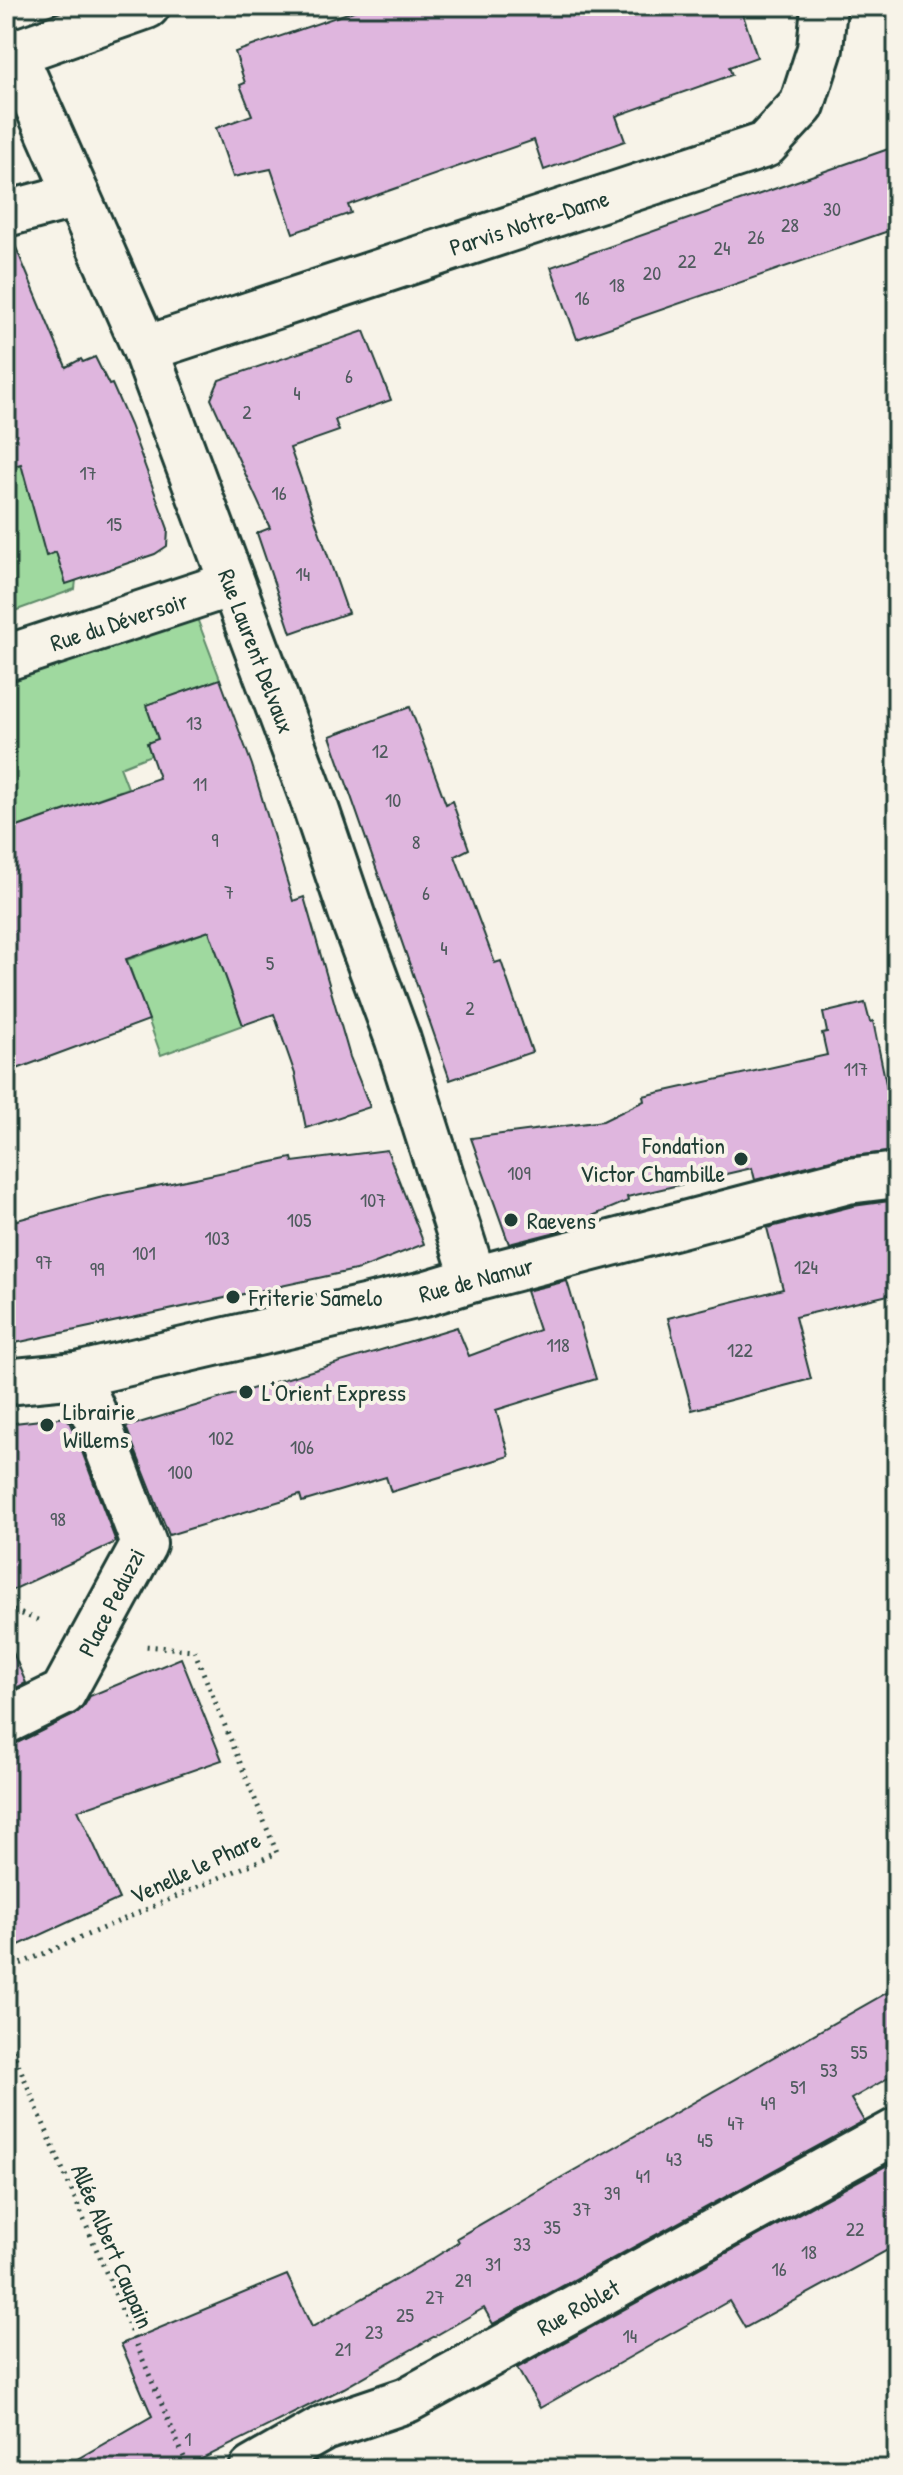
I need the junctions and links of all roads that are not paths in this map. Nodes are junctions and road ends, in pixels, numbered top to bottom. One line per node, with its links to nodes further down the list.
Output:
1 (147, 6): 3 (street)
2 (824, 6): 6 (street, Parvis Notre-Dame)
3 (10, 45): 4 (street, Rue Laurent Delvaux)
4 (77, 195): 5 (street); 6 (street, Rue Laurent Delvaux)
5 (6, 214)
6 (145, 349): 7 (street, Rue Laurent Delvaux)
7 (231, 584): 8 (street, Rue du Déversoir); 10 (street, Rue Laurent Delvaux)
8 (6, 658)
9 (897, 1175): 10 (street, Rue de Namur)
10 (474, 1279): 11 (street, Rue de Namur)
11 (77, 1375): 12 (street, Rue de Namur); 13 (street, Place Peduzzi)
12 (6, 1382)
13 (6, 1721)
14 (897, 2131): 15 (street, Rue Roblet)
15 (269, 2458)

